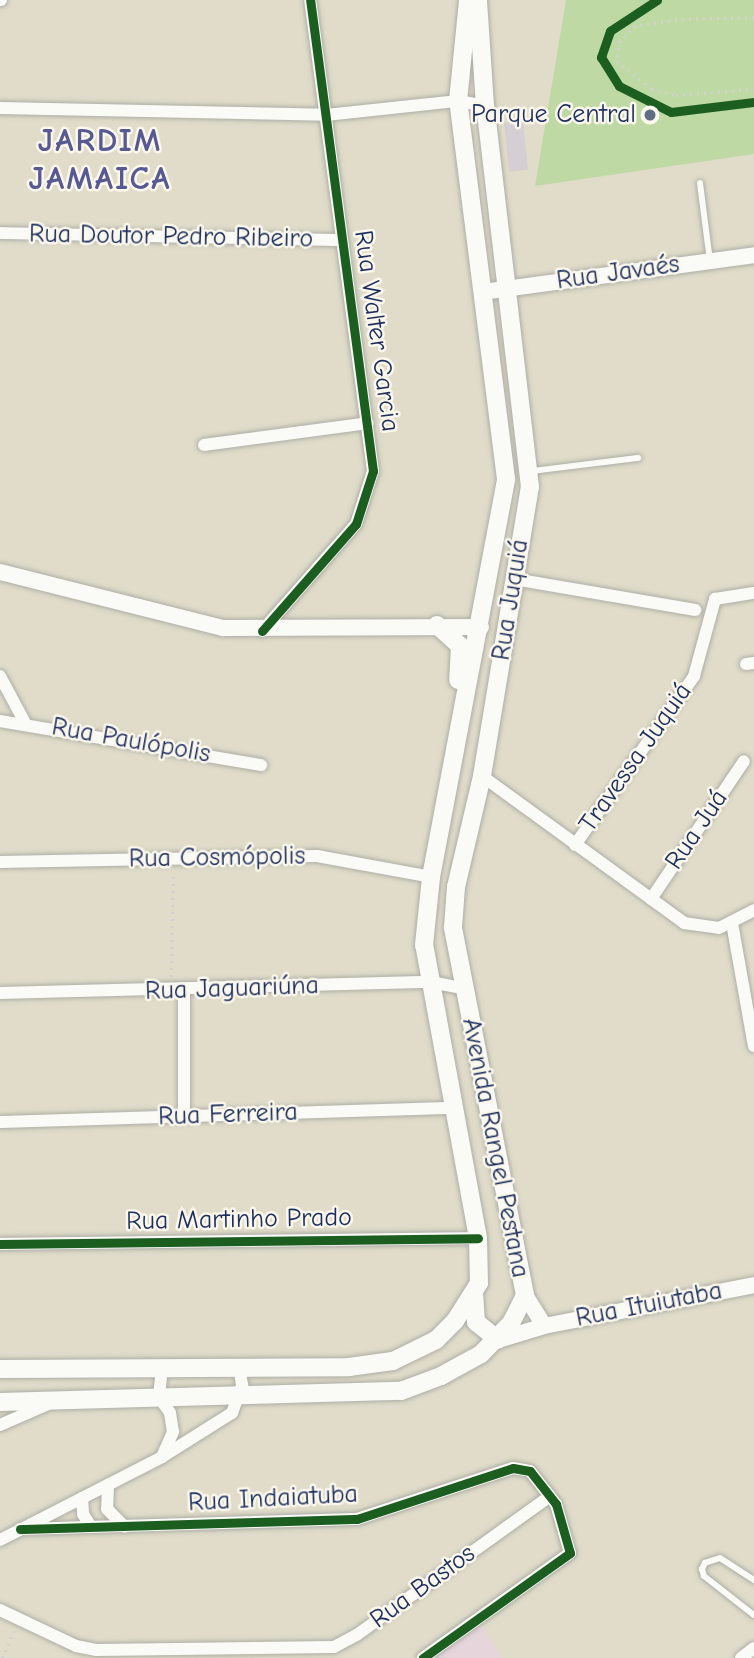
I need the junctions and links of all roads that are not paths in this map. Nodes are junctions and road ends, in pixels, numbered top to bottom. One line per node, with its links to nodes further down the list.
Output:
1 (310, 0): 7 (street, Rua Walter Garcia)
2 (468, 0): 4 (main road, Rua Juquiá)
3 (478, 0): 5 (main road, Rua Juquiá)
4 (458, 101): 5 (street); 7 (street); 14 (main road, Rua Juquiá)
5 (485, 106): 13 (main road, Rua Juquiá)
6 (0, 108): 7 (street)
7 (326, 116): 10 (street, Rua Walter Garcia)
8 (700, 183): 12 (lane)
9 (0, 233): 10 (street, Rua Doutor Pedro Ribeiro)
10 (342, 240): 15 (street, Rua Walter Garcia)
11 (754, 255): 12 (street, Rua Javaés)
12 (710, 261): 13 (street, Rua Javaés)
13 (507, 288): 14 (street, Rua Javaés); 18 (main road, Rua Juquiá)
14 (482, 292): 24 (main road, Rua Juquiá)
15 (368, 424): 16 (street); 25 (street, Rua Walter Garcia)
16 (204, 444)
17 (638, 457): 18 (lane)
18 (530, 471): 20 (main road, Rua Juquiá)
19 (0, 572): 25 (street)
20 (514, 579): 22 (street); 26 (main road, Rua Juquiá)
21 (754, 593): 34 (street, Travessa Juquiá)
22 (695, 610)
23 (437, 625): 24 (street); 25 (street); 30 (main road)
24 (481, 627): 26 (main road); 30 (main road, Rua Juquiá)
25 (262, 631)
26 (502, 657): 33 (main road, Rua Juquiá)
27 (0, 676): 29 (street)
28 (0, 721): 29 (street, Rua Paulópolis)
29 (24, 721): 32 (street, Rua Paulópolis)
30 (458, 740): 33 (main road); 36 (main road, Avenida Rangel Pestana)
31 (744, 761): 37 (street, Rua Juá)
32 (261, 765)
33 (482, 776): 34 (street); 41 (main road, Avenida Rangel Pestana)
34 (575, 845): 37 (street)
35 (0, 862): 36 (street, Rua Cosmópolis)
36 (431, 877): 40 (main road, Avenida Rangel Pestana)
37 (651, 899): 39 (street)
38 (754, 910): 39 (street)
39 (732, 923): 44 (street)
40 (431, 982): 41 (street, Rua Jaguariúna); 42 (street, Rua Jaguariúna); 45 (main road, Avenida Rangel Pestana)
41 (463, 988): 53 (main road, Avenida Rangel Pestana)
42 (184, 991): 43 (street, Rua Jaguariúna); 46 (street)
43 (0, 993)
44 (754, 1046)
45 (456, 1108): 46 (street, Rua Ferreira); 49 (main road, Avenida Rangel Pestana)
46 (184, 1116): 47 (street, Rua Ferreira)
47 (0, 1122)
48 (0, 1230): 50 (street)
49 (478, 1238): 50 (street, Rua Martinho Prado); 52 (main road, Avenida Rangel Pestana)
50 (4, 1244)
51 (754, 1285): 54 (street, Rua Ituiutaba)
52 (474, 1293): 55 (main road); 56 (main road, Avenida Rangel Pestana)
53 (525, 1295): 54 (street, Rua Ituiutaba); 55 (main road, Avenida Rangel Pestana)
54 (544, 1326): 55 (street, Rua Ituiutaba)
55 (498, 1340): 60 (main road, Avenida Rangel Pestana)
56 (239, 1367): 57 (main road, Avenida Rangel Pestana); 60 (street)
57 (162, 1368): 58 (main road, Avenida Rangel Pestana); 59 (street)
58 (0, 1369)
59 (159, 1397): 60 (main road, Avenida Rangel Pestana); 61 (main road, Avenida Rangel Pestana); 64 (street)
60 (238, 1398): 64 (street)
61 (54, 1401): 62 (main road, Avenida Rangel Pestana); 63 (street)
62 (0, 1402)
63 (0, 1425)
64 (162, 1457): 65 (street)
65 (108, 1485): 67 (street); 69 (street)
66 (550, 1496): 69 (street, Rua Indaiatuba); 76 (street, Rua Bastos); 77 (street)
67 (82, 1498): 68 (street); 70 (street)
68 (91, 1527): 69 (street, Rua Indaiatuba); 70 (street, Rua Indaiatuba)
69 (125, 1527)
70 (20, 1529): 71 (street)
71 (0, 1540)
72 (754, 1580): 74 (lane)
73 (0, 1610): 76 (street, Rua Bastos)
74 (754, 1615)
75 (754, 1648): 78 (street)
76 (319, 1653)
77 (423, 1658)
78 (741, 1658)

